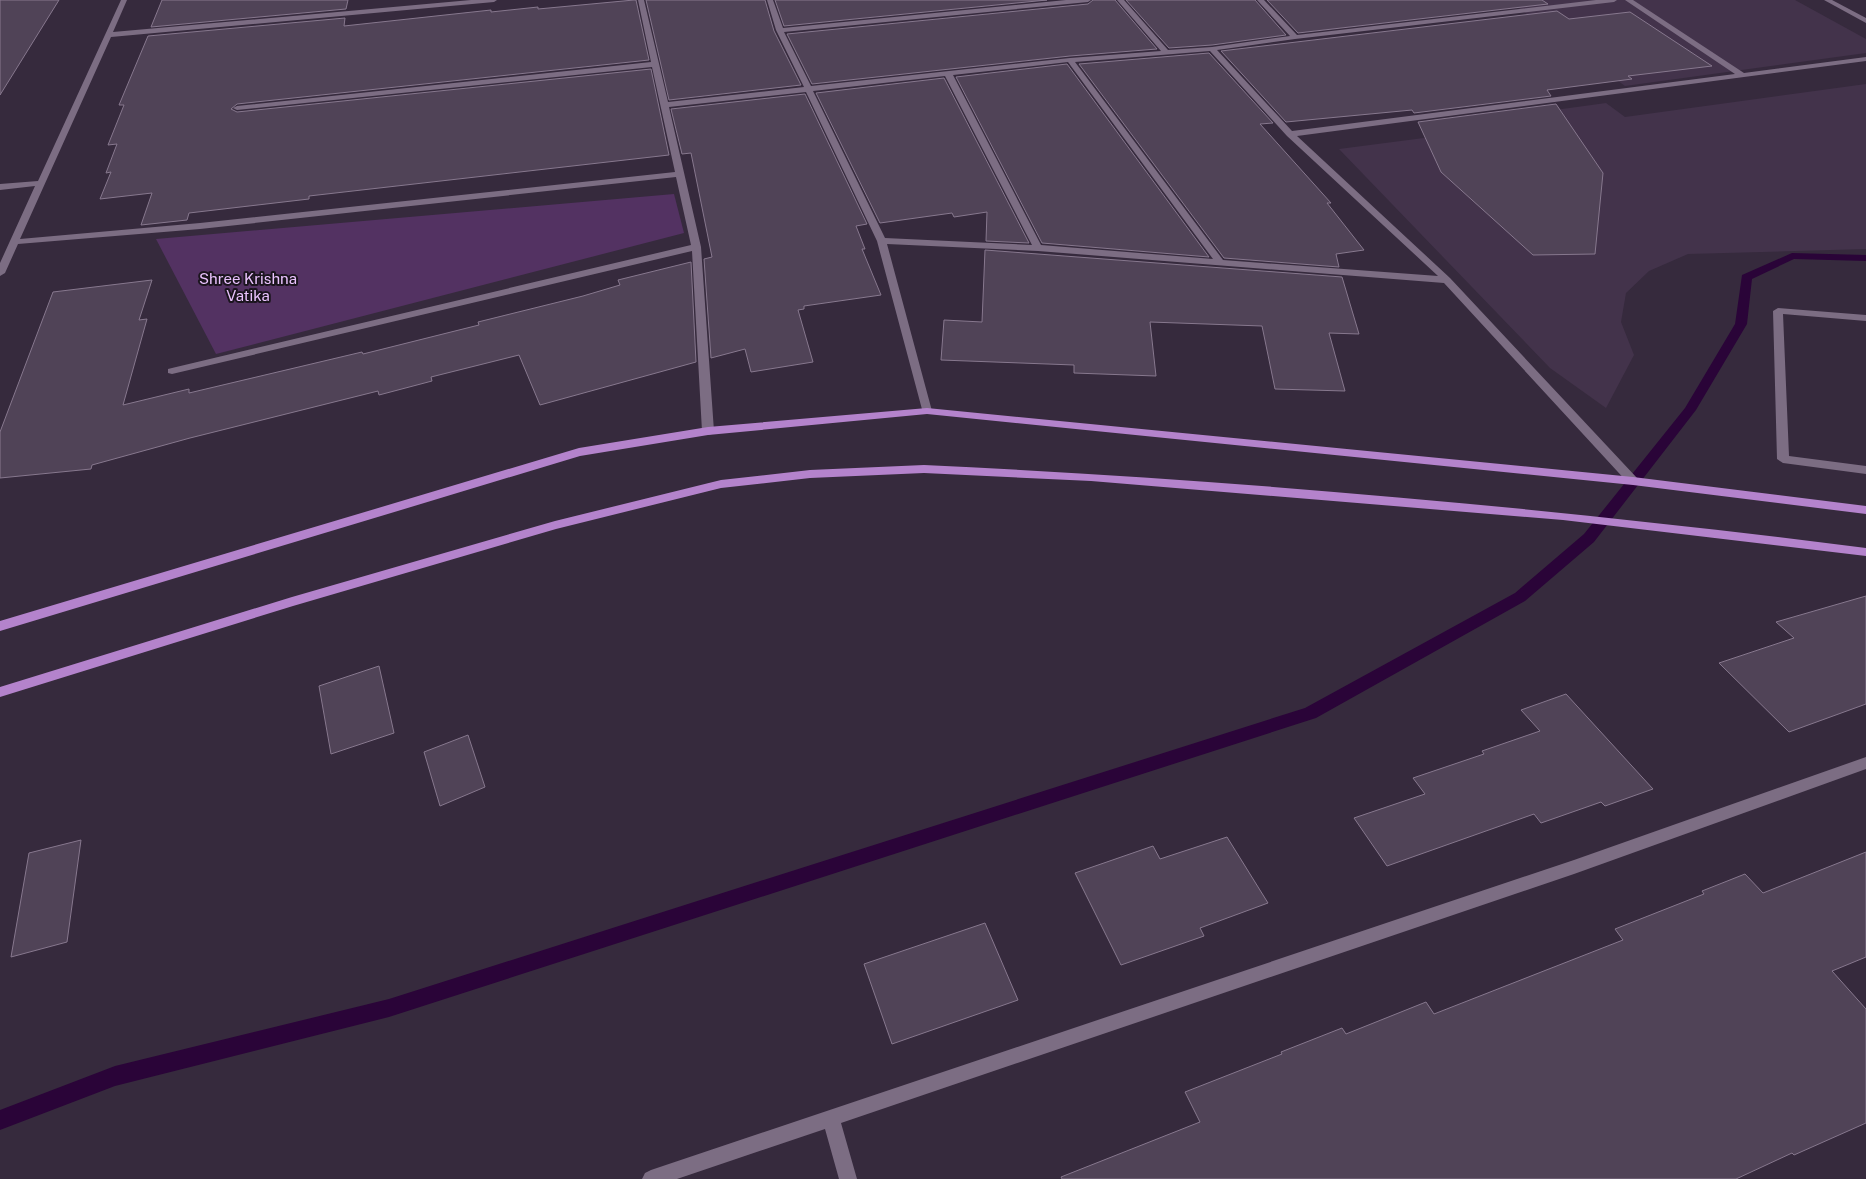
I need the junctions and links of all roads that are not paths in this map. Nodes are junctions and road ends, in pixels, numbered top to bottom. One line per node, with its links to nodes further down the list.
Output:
1 (124, 0): 15 (street)
2 (494, 0): 15 (street)
3 (640, 0): 21 (street)
4 (770, 0): 14 (street)
5 (983, 0): 12 (street)
6 (1088, 0): 12 (street)
7 (1120, 0): 18 (street)
8 (1260, 0): 16 (street)
9 (1614, 0): 16 (street)
10 (1628, 0): 23 (street)
11 (1827, 0): 13 (street)
12 (990, 9): 14 (street)
13 (1866, 22)
14 (780, 30): 24 (street)
15 (108, 35): 29 (street)
16 (1296, 37): 17 (street)
17 (1212, 49): 18 (street); 27 (street)
18 (1166, 52): 19 (street)
19 (1070, 60): 22 (street); 35 (street)
20 (1866, 60): 23 (street)
21 (656, 64): 25 (street); 26 (street)
22 (948, 74): 24 (street); 34 (street)
23 (1741, 74): 27 (street)
24 (809, 89): 25 (street); 31 (street)
25 (666, 105): 28 (street)
26 (237, 108)
27 (1290, 134): 37 (street)
28 (681, 174): 32 (street); 33 (street)
29 (41, 183): 30 (street); 32 (street)
30 (0, 187)
31 (882, 241): 34 (street); 40 (street)
32 (14, 242): 36 (street)
33 (696, 247): 39 (street); 41 (street)
34 (1038, 248): 35 (street)
35 (1221, 263): 37 (street)
36 (0, 273)
37 (1447, 280): 43 (street)
38 (1866, 318): 42 (street)
39 (172, 371)
40 (927, 410): 41 (main road); 43 (main road)
41 (708, 431): 46 (main road)
42 (1866, 470)
43 (1633, 481): 44 (main road)
44 (1866, 510)
45 (1866, 552): 47 (main road)
46 (0, 626)
47 (0, 692)
48 (1866, 763): 49 (street)
49 (831, 1118): 50 (street); 51 (street)
50 (651, 1179)
51 (848, 1179)

